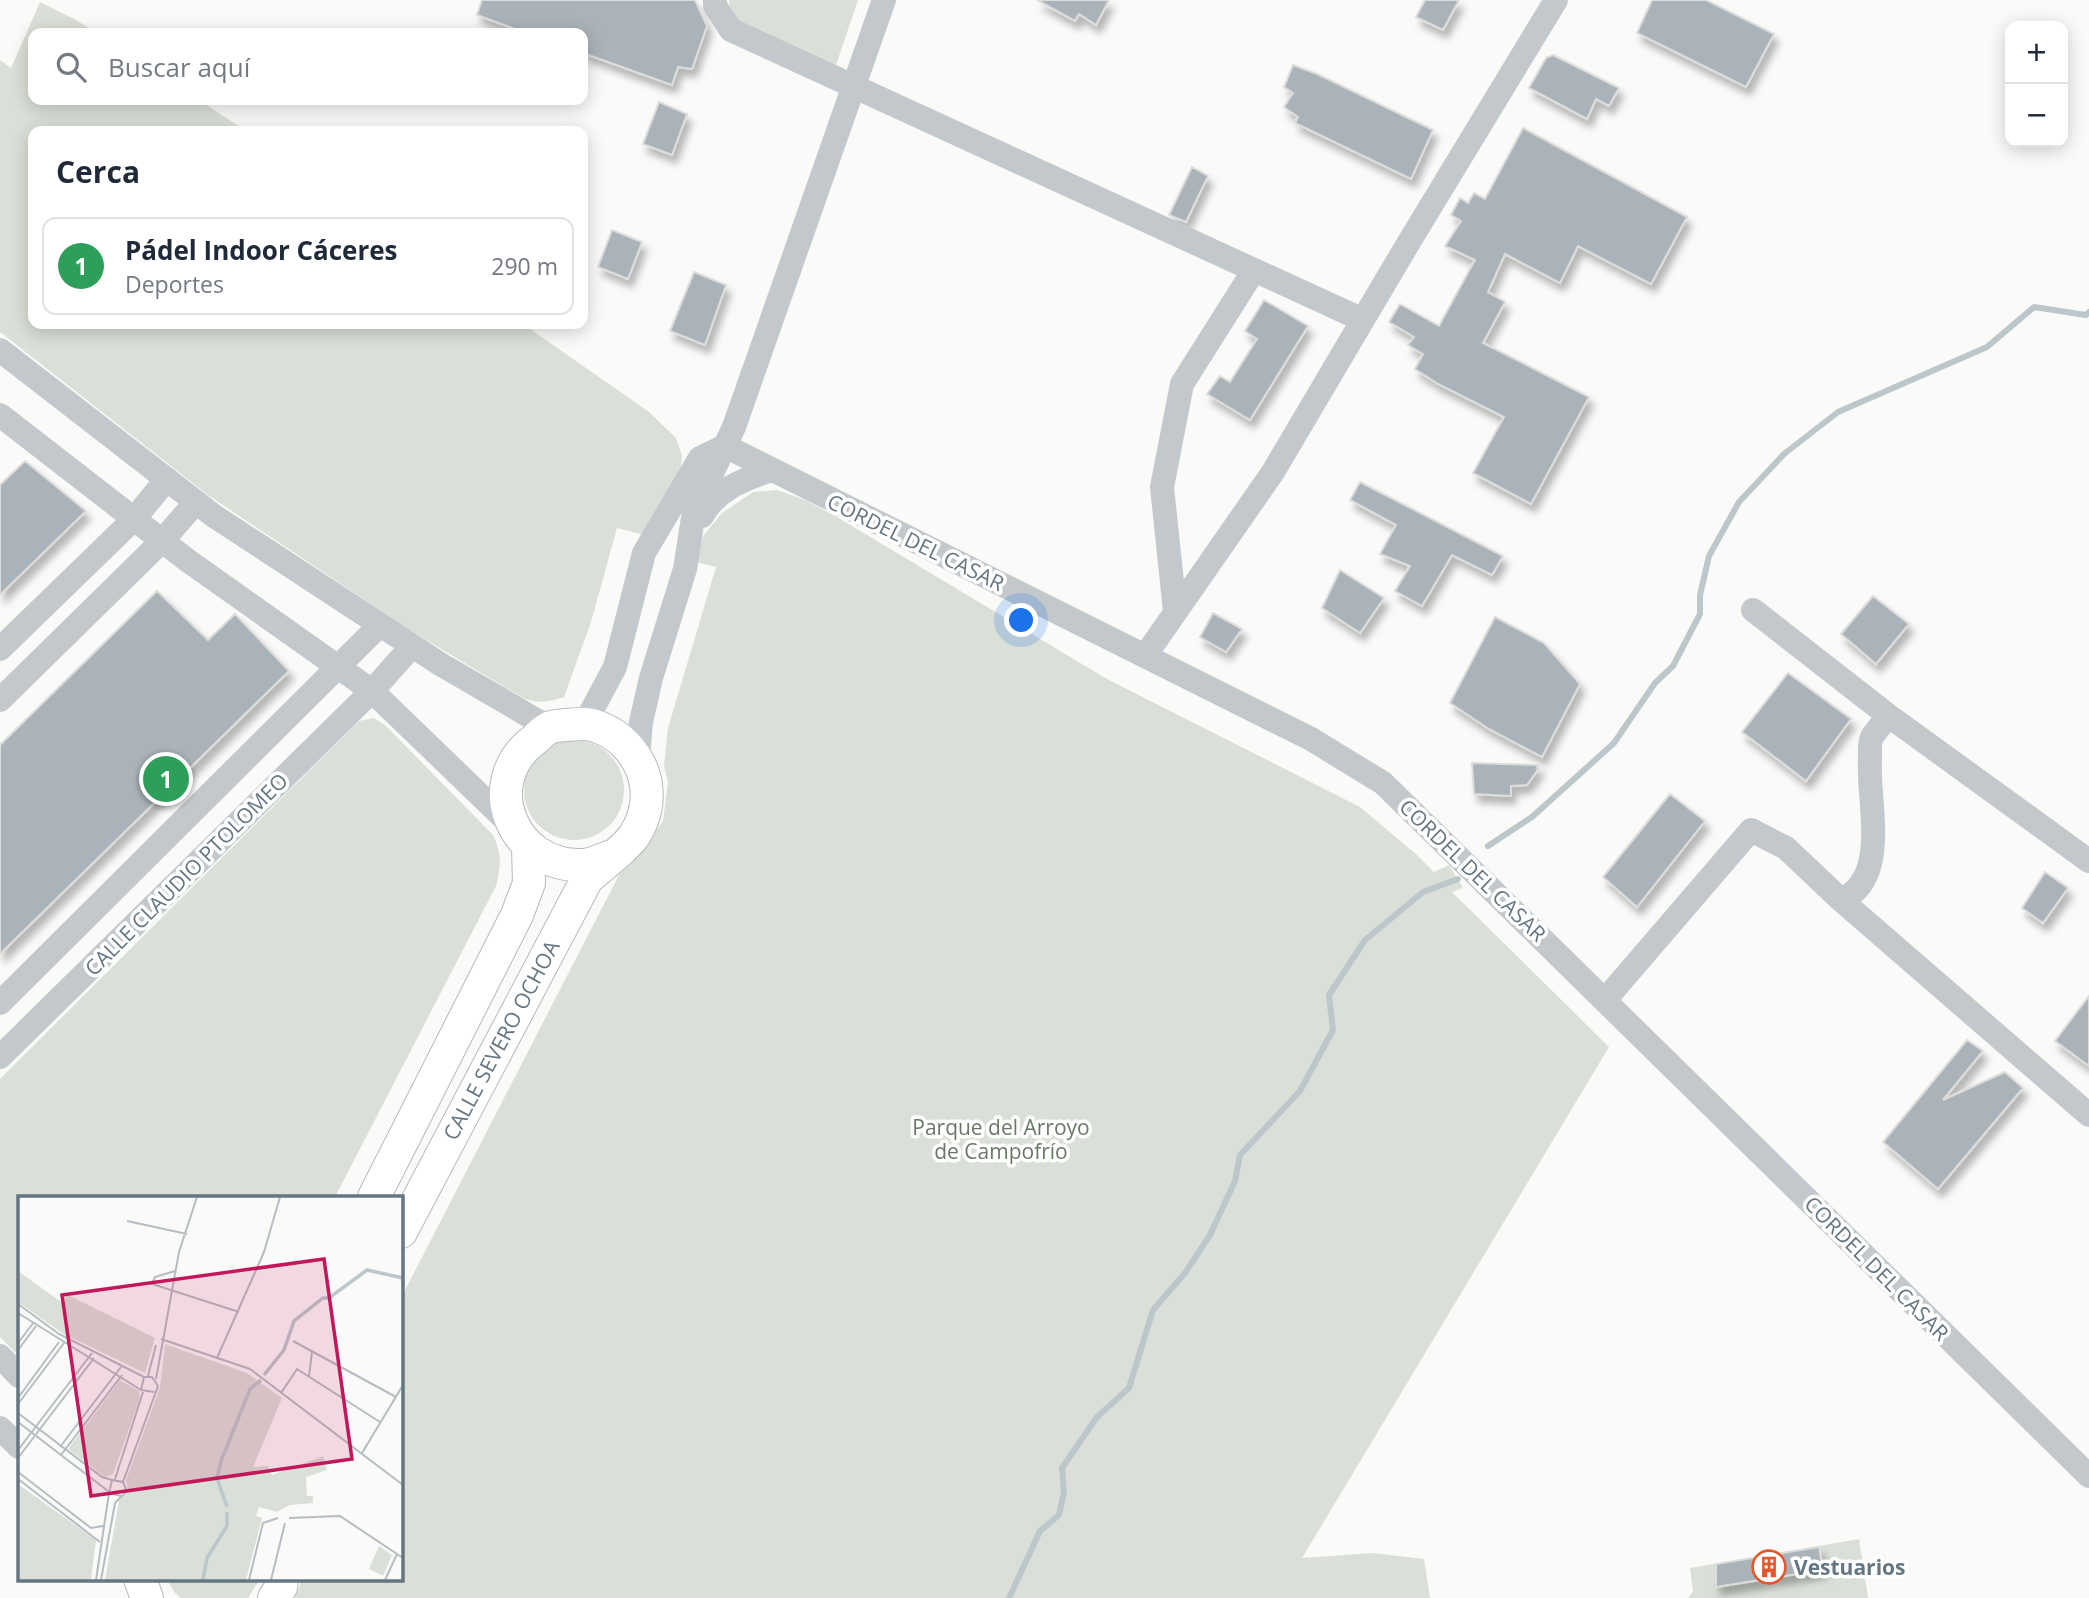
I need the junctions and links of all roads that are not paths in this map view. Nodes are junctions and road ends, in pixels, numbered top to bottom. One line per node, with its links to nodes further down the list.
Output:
1 (715, 0): 4 (street)
2 (884, 0): 4 (street)
3 (1556, 0): 6 (street)
4 (854, 87): 5 (street); 9 (street)
5 (1254, 270): 6 (street); 18 (street)
6 (1363, 320): 18 (street)
7 (0, 350): 11 (street)
8 (0, 415): 13 (street)
9 (725, 446): 10 (street, CORDEL DEL CASAR); 14 (street); 16 (street)
10 (771, 470): 16 (street); 22 (street, CORDEL DEL CASAR)
11 (167, 480): 12 (street); 13 (street)
12 (196, 502): 15 (street); 19 (street)
13 (134, 519): 15 (street); 21 (street)
14 (656, 531): 16 (street); 27 (street)
15 (162, 541): 23 (street); 25 (street)
16 (689, 542): 29 (street)
17 (1753, 610): 26 (street)
18 (1175, 611): 22 (street)
19 (380, 625): 20 (street); 23 (street, CALLE CLAUDIO PTOLOMEO)
20 (412, 646): 24 (street, CALLE CLAUDIO PTOLOMEO); 28 (street)
21 (0, 649)
22 (1145, 656): 34 (street, CORDEL DEL CASAR)
23 (336, 667): 24 (street); 35 (street, CALLE CLAUDIO PTOLOMEO)
24 (372, 691): 30 (street); 36 (street, CALLE CLAUDIO PTOLOMEO)
25 (0, 700)
26 (1889, 716): 32 (street); 33 (street)
27 (585, 723): 28 (main road); 29 (main road)
28 (550, 728): 30 (main road)
29 (638, 757): 31 (main road)
30 (520, 836): 31 (main road); 38 (main road, CALLE SEVERO OCHOA)
31 (612, 856): 39 (main road, CALLE SEVERO OCHOA)
32 (2089, 861)
33 (1841, 900): 34 (street); 37 (street)
34 (1605, 1000): 44 (street, CORDEL DEL CASAR)
35 (0, 1003)
36 (0, 1057)
37 (2089, 1115)
38 (375, 1196)
39 (402, 1230)
40 (0, 1356): 41 (street)
41 (18, 1375)
42 (0, 1428): 43 (street)
43 (18, 1446)
44 (2089, 1476)
45 (140, 1580): 47 (main road)
46 (282, 1580): 48 (main road)
47 (147, 1598)
48 (274, 1598)

